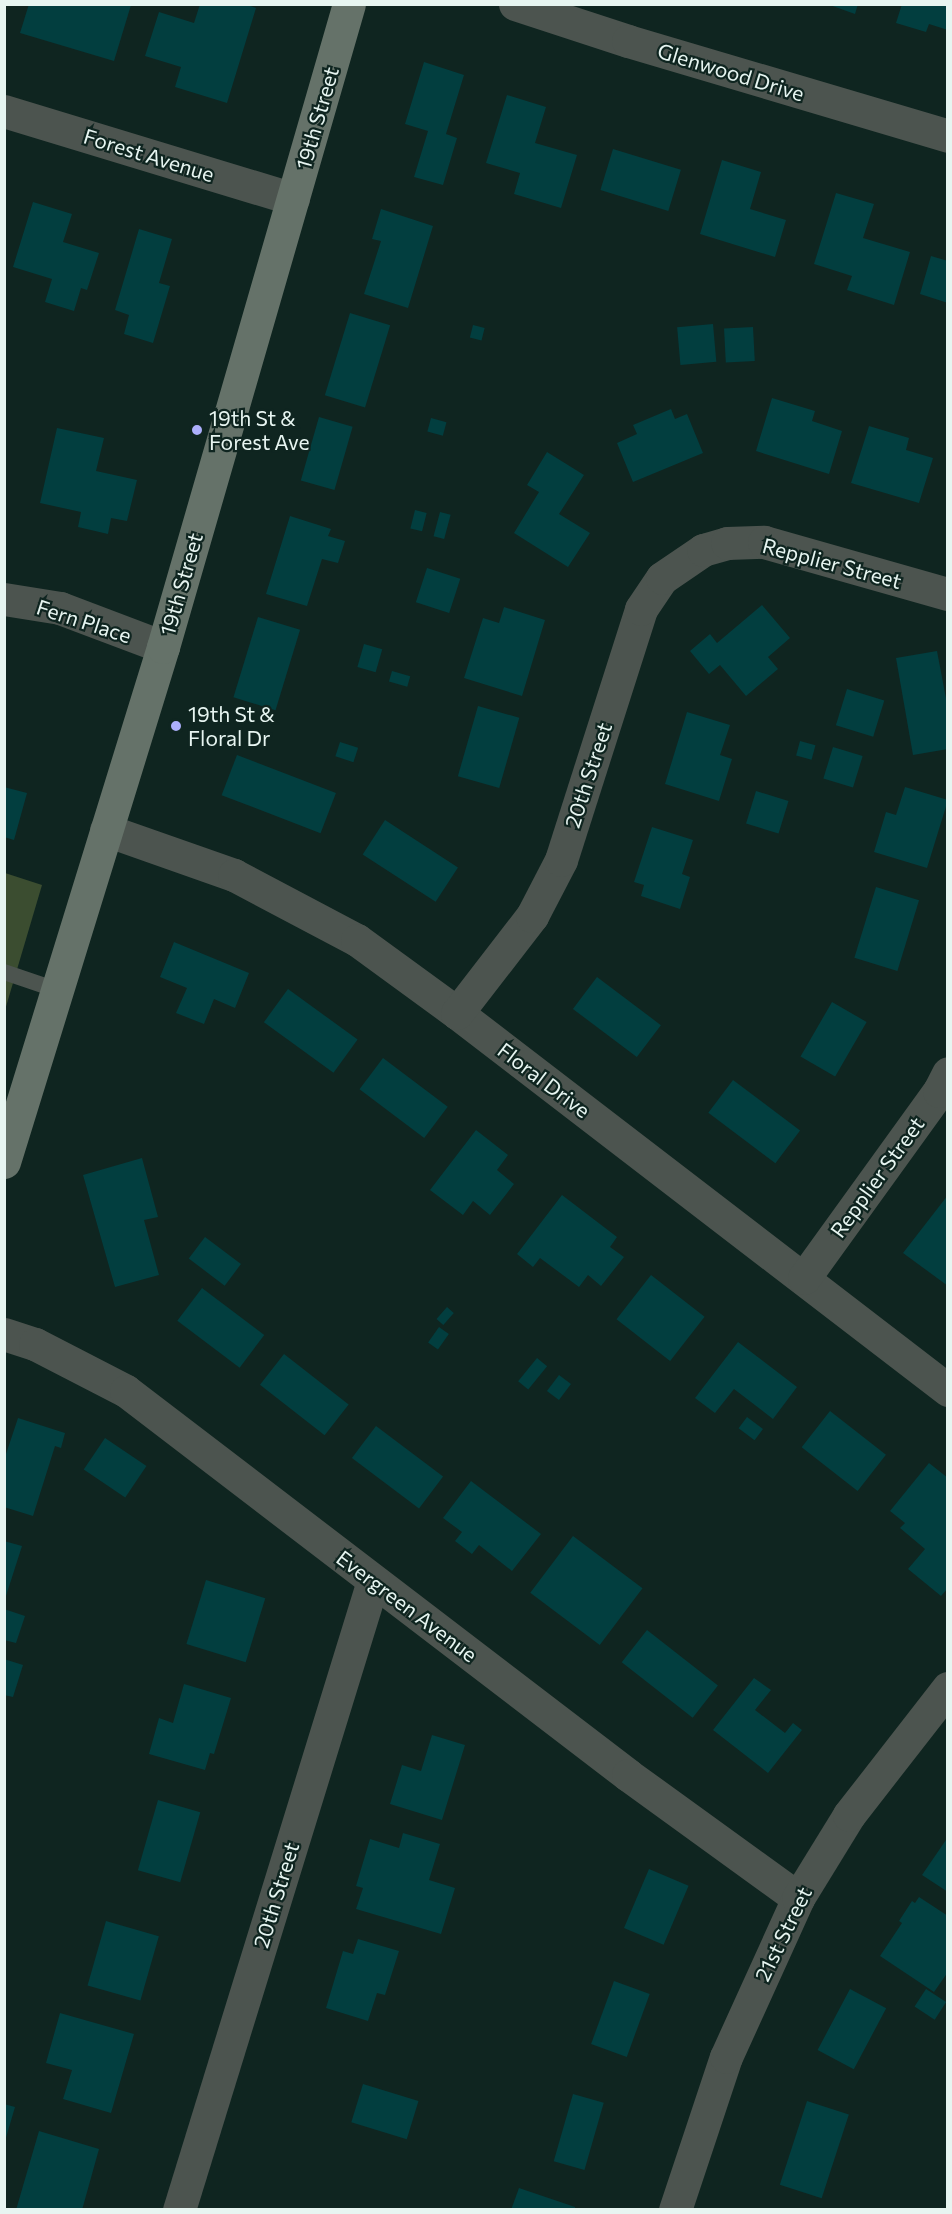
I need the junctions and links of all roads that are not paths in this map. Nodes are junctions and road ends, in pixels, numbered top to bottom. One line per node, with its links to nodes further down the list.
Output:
1 (349, 4): 5 (street, 19th Street)
2 (515, 4): 4 (street, Glenwood Drive)
3 (4, 111): 5 (street, Forest Avenue)
4 (948, 136)
5 (293, 199): 9 (street, 19th Street)
6 (715, 546): 7 (street, Repplier Street); 13 (street, 20th Street)
7 (948, 594)
8 (4, 599): 9 (street, Fern Place)
9 (163, 647): 10 (street, 19th Street)
10 (106, 830): 12 (street, 19th Street); 13 (street, Floral Drive)
11 (4, 972): 12 (lane)
12 (57, 990): 15 (street, 19th Street)
13 (457, 1013): 16 (street, Floral Drive)
14 (948, 1073): 16 (street, Repplier Street)
15 (4, 1162)
16 (804, 1278): 18 (street, Floral Drive)
17 (4, 1334): 19 (street, Evergreen Avenue)
18 (948, 1390)
19 (373, 1581): 21 (street, Evergreen Avenue); 22 (street, 20th Street)
20 (948, 1688): 21 (street, 21st Street)
21 (798, 1898): 23 (street, 21st Street)
22 (179, 2210)
23 (675, 2210)

